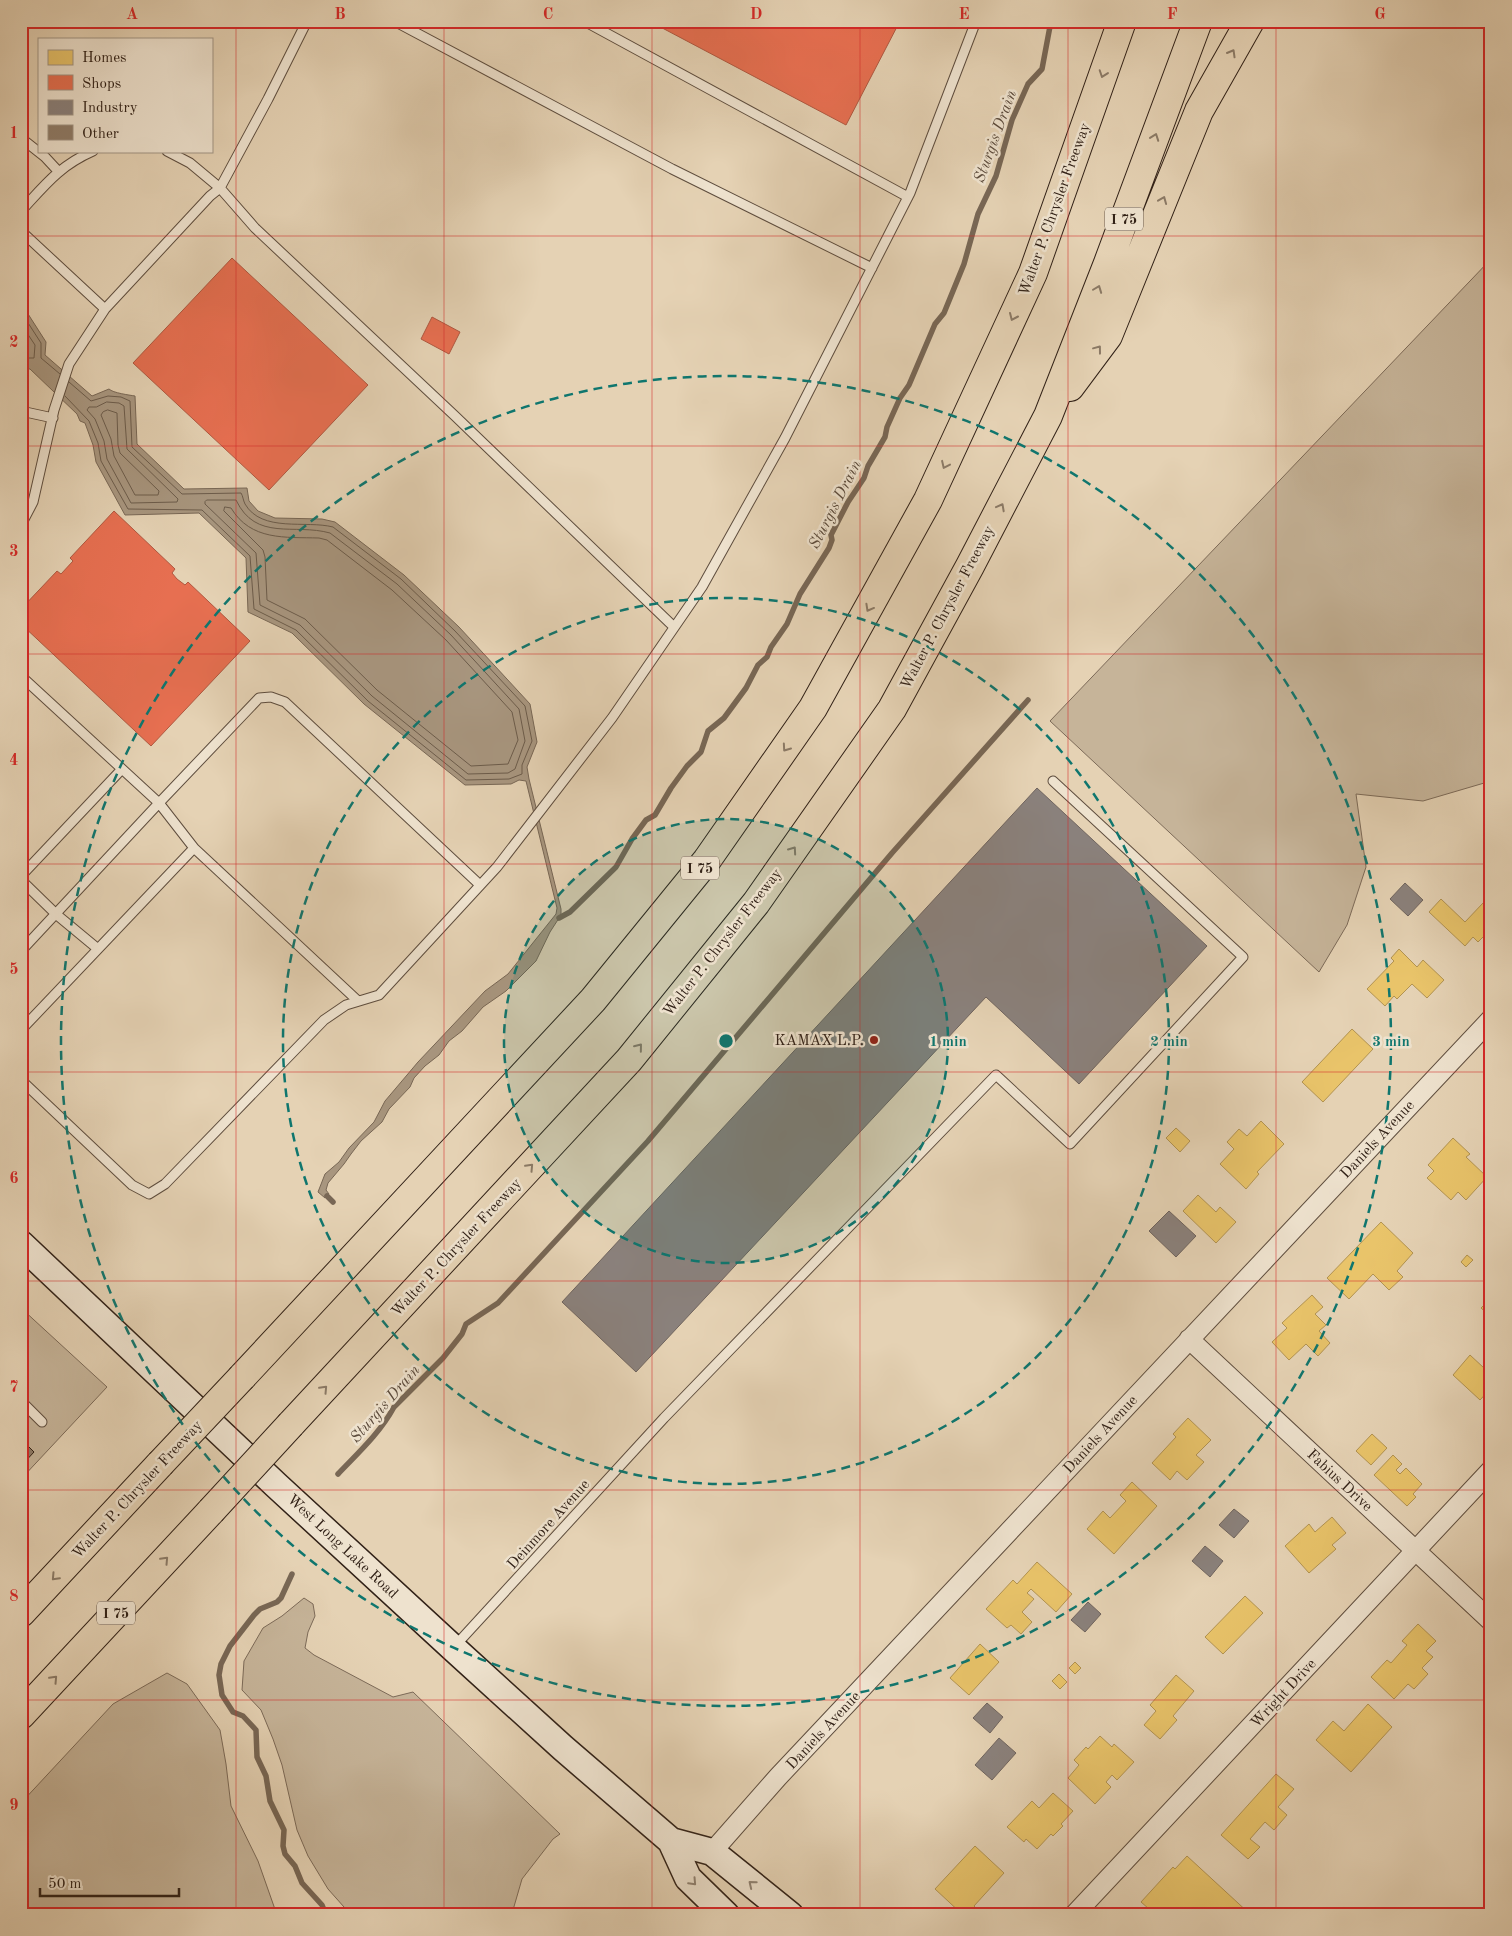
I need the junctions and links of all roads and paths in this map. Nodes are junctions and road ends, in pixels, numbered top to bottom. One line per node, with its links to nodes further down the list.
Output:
1 (307, 21): 14 (lane)
2 (394, 21): 18 (lane)
3 (584, 21): 15 (lane)
4 (976, 21): 15 (lane)
5 (1198, 21): 22 (highway, Walter P. Chrysler Freeway / I 75, one-way to 5)
6 (1250, 21): 22 (highway, one-way to 6)
7 (1121, 24): 46 (highway, Walter P. Chrysler Freeway / I 75, one-way to 46, bridge)
8 (21, 138): 9 (lane)
9 (38, 151)
10 (39, 152): 13 (lane)
11 (91, 152): 13 (lane)
12 (169, 152): 14 (lane)
13 (58, 171): 16 (lane)
14 (220, 188): 19 (lane); 24 (lane)
15 (908, 197): 18 (lane)
16 (21, 212)
17 (21, 231): 19 (lane)
18 (872, 268): 24 (lane)
19 (105, 309): 21 (lane)
20 (21, 411): 21 (lane)
21 (54, 414): 23 (lane)
22 (1048, 416): 49 (highway, Walter P. Chrysler Freeway / I 75, one-way to 22, bridge)
23 (21, 525)
24 (674, 627): 32 (lane)
25 (21, 676): 26 (lane)
26 (122, 769): 28 (lane); 30 (lane)
27 (1053, 781): 48 (lane, Deinmore Avenue)
28 (159, 803): 29 (lane); 32 (lane); 33 (lane)
29 (194, 848): 34 (lane); 36 (lane)
30 (21, 876)
31 (21, 880): 33 (lane)
32 (480, 885): 36 (lane)
33 (57, 915): 34 (lane); 35 (lane)
34 (98, 949): 38 (lane)
35 (21, 951)
36 (358, 1001): 39 (lane)
37 (1491, 1019): 41 (street, Daniels Avenue)
38 (21, 1030)
39 (21, 1080)
40 (21, 1244): 48 (main road, West Long Lake Road)
41 (1188, 1339): 45 (street, Fabius Drive); 51 (street, Daniels Avenue)
42 (21, 1402): 43 (lane)
43 (42, 1422)
44 (1491, 1470): 45 (street, Wright Drive)
45 (1415, 1551): 47 (street, Fabius Drive); 54 (street, Wright Drive)
46 (21, 1613)
47 (1491, 1621)
48 (453, 1648): 50 (main road, West Long Lake Road)
49 (21, 1715)
50 (671, 1841): 51 (main road, West Long Lake Road); 52 (main road, West Long Lake Road, one-way to 52)
51 (712, 1852): 53 (main road, West Long Lake Road, one-way to 51)
52 (726, 1915)
53 (790, 1915)
54 (1074, 1915)

